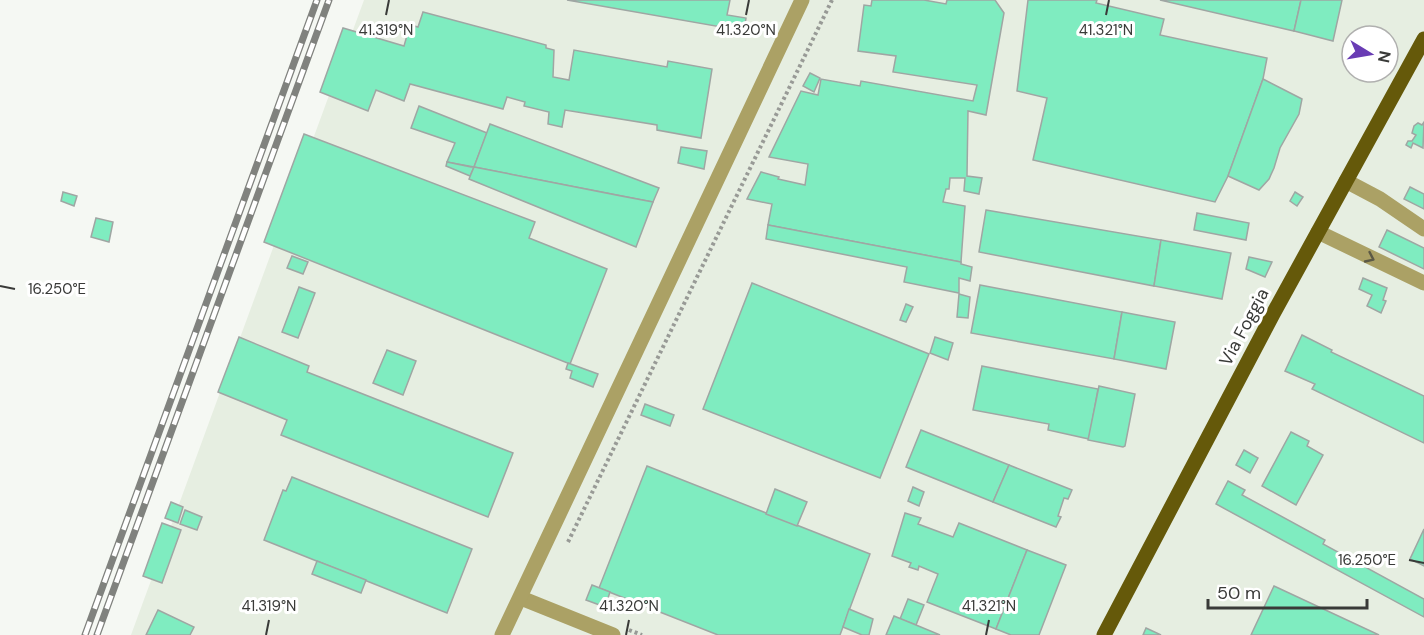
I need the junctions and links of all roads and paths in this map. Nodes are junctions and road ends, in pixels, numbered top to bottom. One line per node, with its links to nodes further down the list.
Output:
1 (802, 0): 9 (street)
2 (832, 0): 8 (path)
3 (1424, 39): 4 (main road, Via Foggia)
4 (1346, 181): 5 (street); 6 (main road, Via Foggia)
5 (1424, 229)
6 (1318, 232): 7 (street, one-way to 7); 12 (main road, Via Foggia)
7 (1424, 283)
8 (567, 544)
9 (520, 598): 10 (street); 11 (street)
10 (501, 635)
11 (613, 635)
12 (1104, 635)

